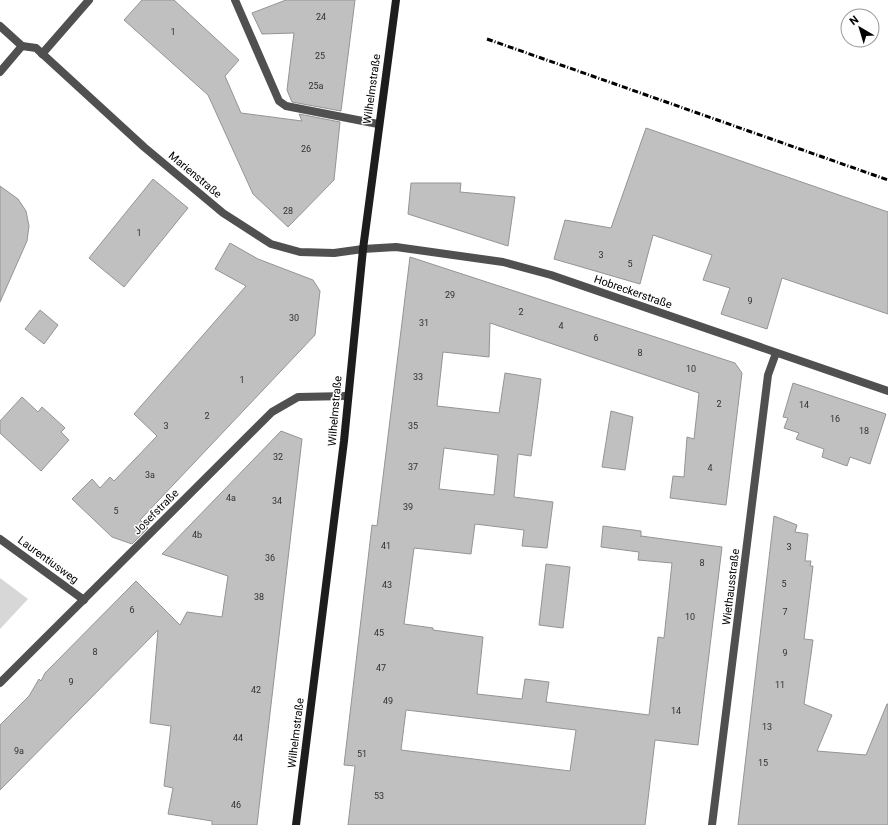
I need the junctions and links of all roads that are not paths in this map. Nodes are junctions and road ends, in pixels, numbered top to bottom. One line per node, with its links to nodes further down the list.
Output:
1 (89, 0): 6 (street)
2 (235, 0): 8 (street)
3 (396, 0): 8 (main road, Wilhelmstraße)
4 (0, 26): 5 (street, Marienstraße)
5 (22, 46): 6 (street, Marienstraße); 7 (street)
6 (42, 54): 9 (street, Marienstraße)
7 (0, 72)
8 (378, 124): 9 (main road, Wilhelmstraße)
9 (363, 249): 10 (street, Hobreckerstraße); 12 (main road, Wilhelmstraße)
10 (776, 353): 11 (street, Hobreckerstraße); 17 (street, Wiethausstraße)
11 (888, 391)
12 (347, 396): 14 (street, Josefstraße); 16 (main road, Wilhelmstraße)
13 (0, 539): 14 (street, Laurentiusweg)
14 (84, 600): 15 (street, Josefstraße)
15 (0, 683)
16 (296, 825)
17 (712, 825)

